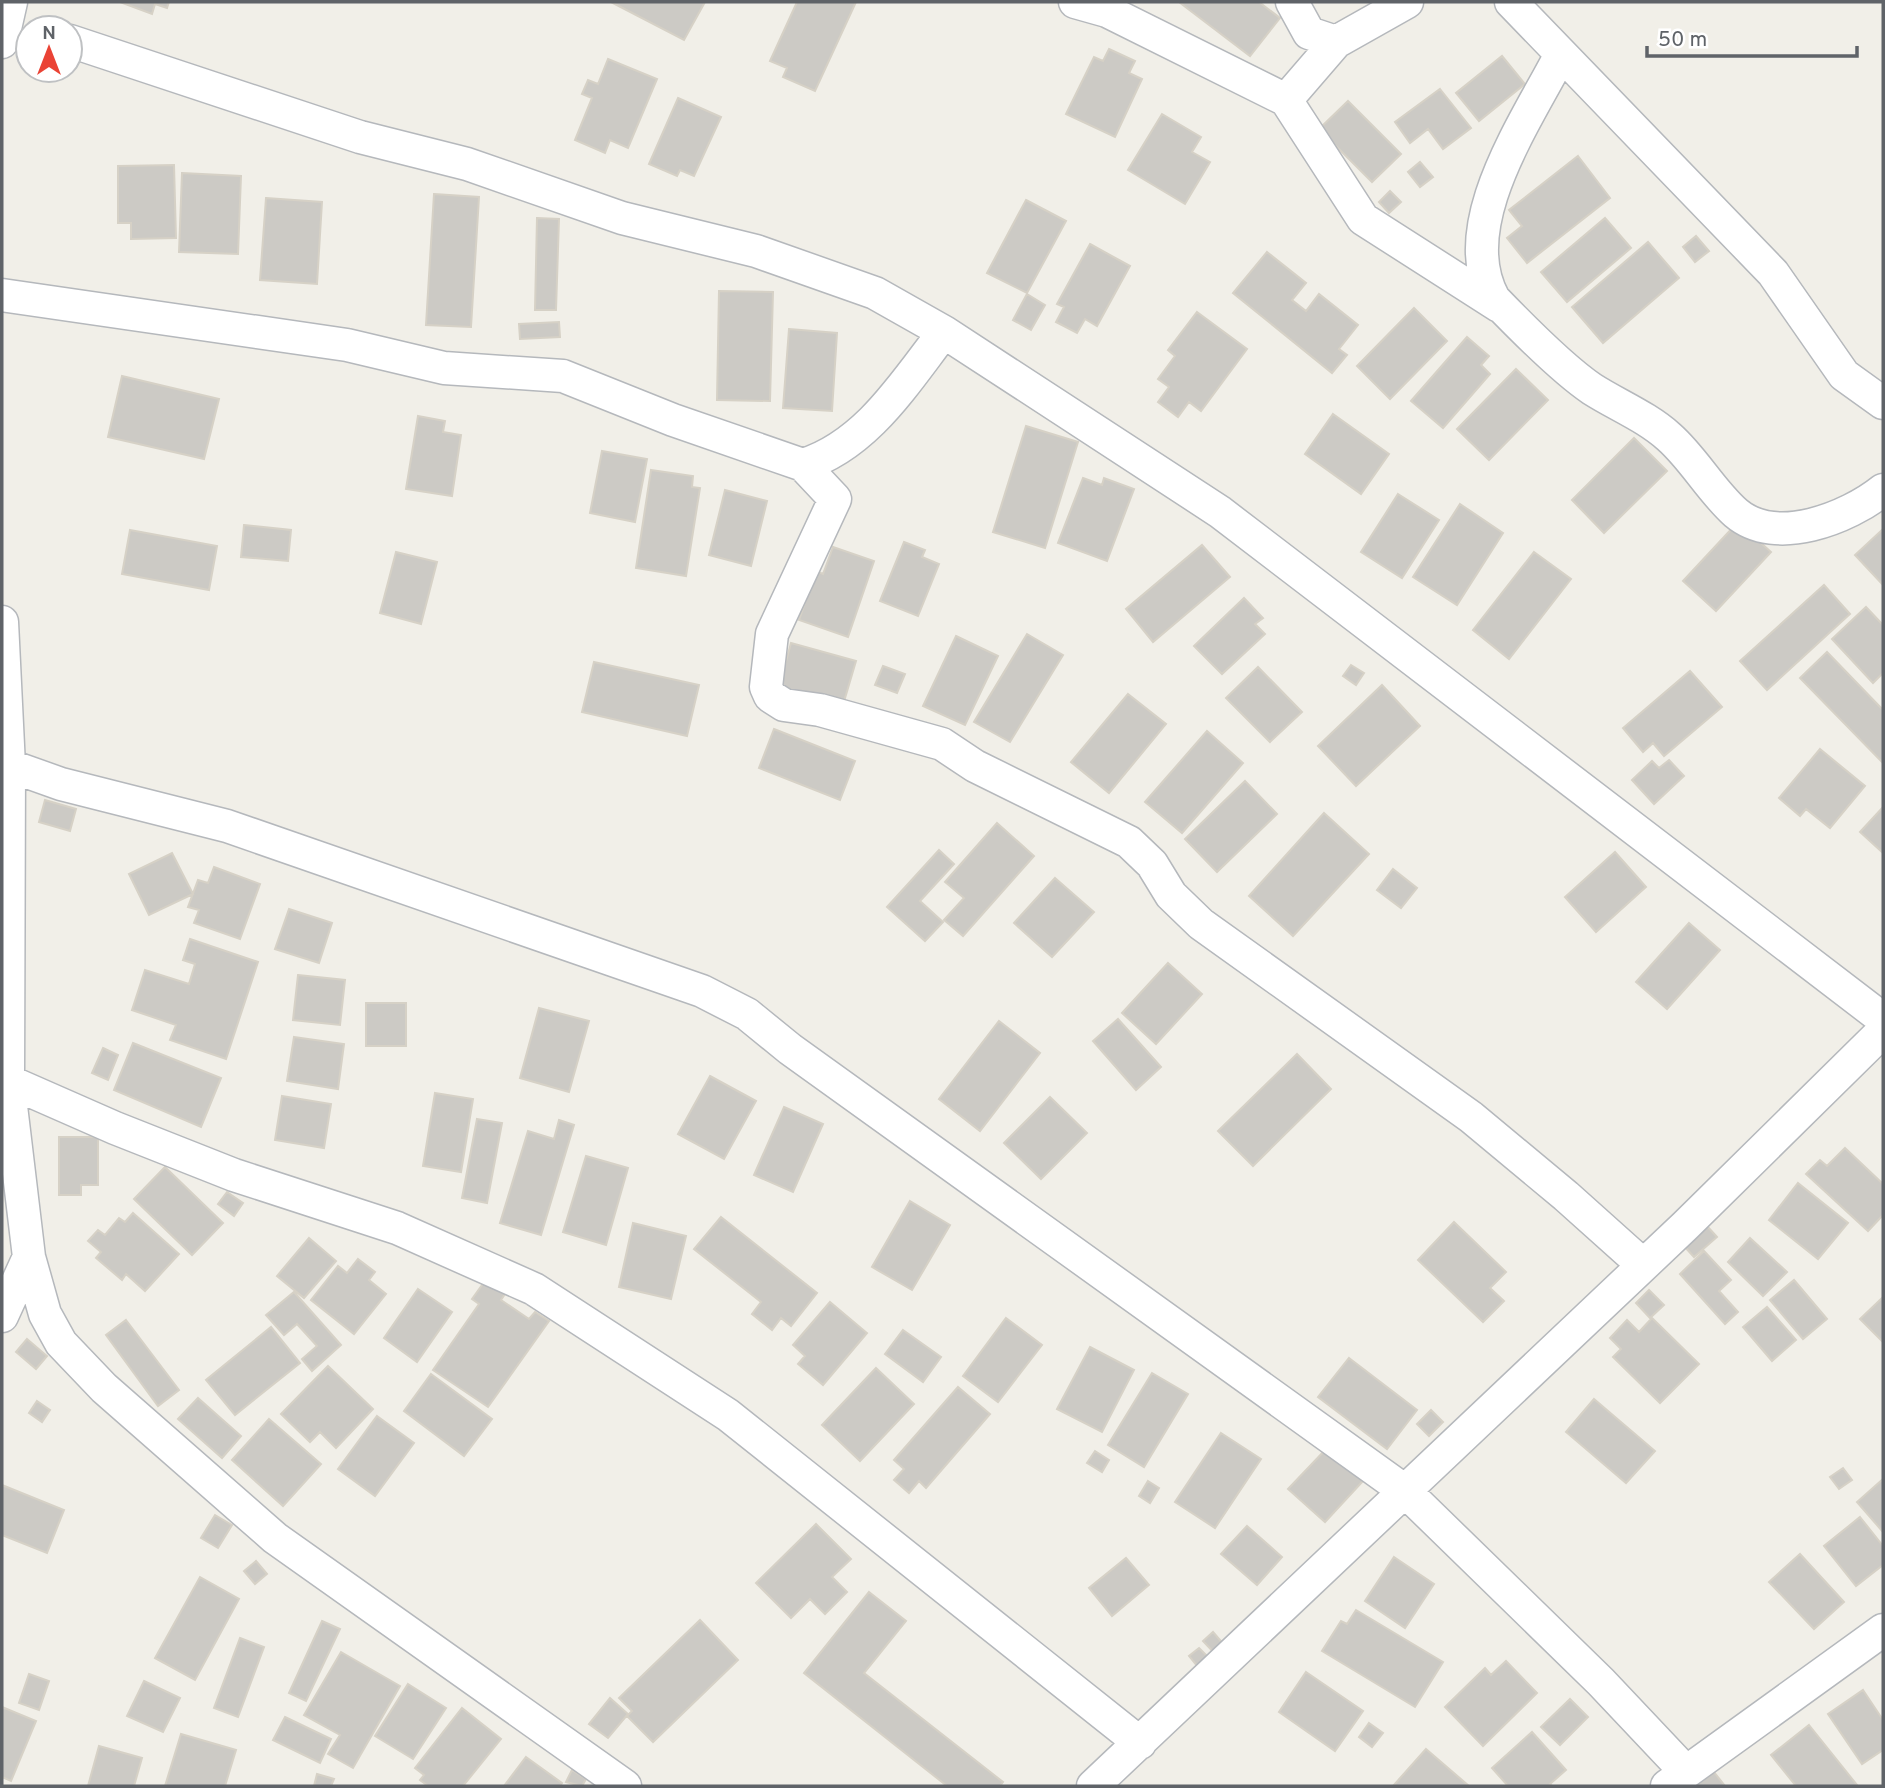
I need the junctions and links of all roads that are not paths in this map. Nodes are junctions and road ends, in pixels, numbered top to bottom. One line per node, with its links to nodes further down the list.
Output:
1 (1075, 2): 8 (street)
2 (1292, 2): 5 (street)
3 (1407, 2): 5 (street)
4 (1511, 2): 7 (street)
5 (1336, 42): 8 (street)
6 (84, 46): 11 (street)
7 (1560, 56): 10 (street); 12 (street)
8 (1286, 100): 10 (street)
9 (2, 295): 13 (street)
10 (1503, 309): 14 (street)
11 (944, 332): 13 (street); 17 (street)
12 (1883, 403)
13 (803, 465): 22 (street)
14 (1883, 490)
15 (2, 622): 16 (street)
16 (5, 764): 18 (street); 24 (street)
17 (1883, 1019)
18 (5, 1027): 20 (street)
19 (1883, 1031): 22 (street)
20 (8, 1081): 21 (street); 26 (street)
21 (29, 1257): 23 (street); 28 (street)
22 (1643, 1265): 24 (street)
23 (2, 1317)
24 (1405, 1491): 26 (street); 27 (street)
25 (1883, 1630): 27 (street)
26 (1140, 1742): 29 (street)
27 (1676, 1779)
28 (625, 1786)
29 (1093, 1786)

